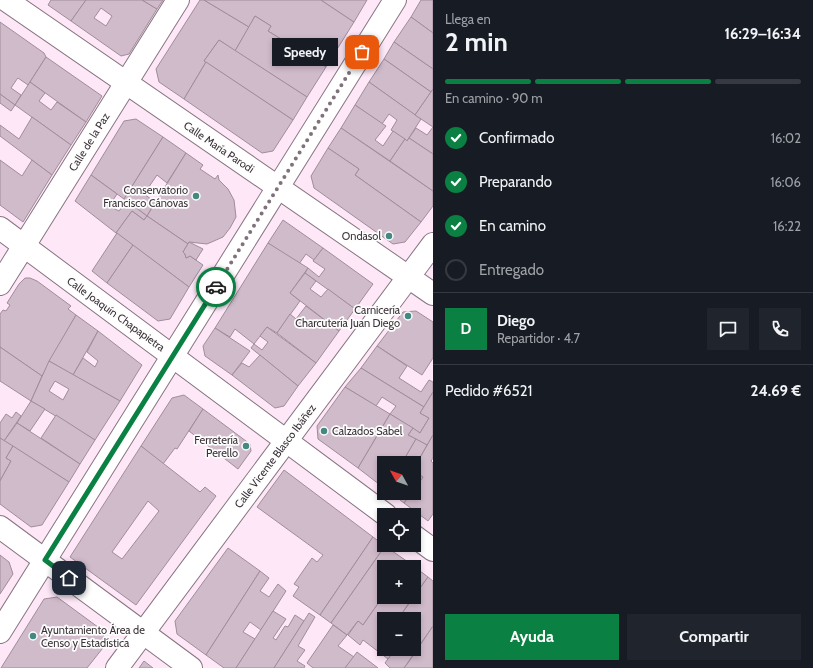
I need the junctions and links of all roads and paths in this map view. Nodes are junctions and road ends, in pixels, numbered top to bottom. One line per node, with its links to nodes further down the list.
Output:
1 (6, 0): 4 (street, Calle María Parodi)
2 (178, 0): 4 (street, Calle de la Paz)
3 (395, 0): 5 (street)
4 (126, 83): 5 (street, Calle María Parodi); 8 (street, Calle de la Paz)
5 (278, 187): 9 (street, Calle María Parodi); 12 (street)
6 (0, 228): 8 (street, Calle Joaquín Chapapietra)
7 (433, 244): 9 (street, Calle Vicente Blasco Ibáñez)
8 (24, 246): 10 (street, Calle de la Paz); 12 (street, Calle Joaquín Chapapietra)
9 (408, 277): 11 (street, Calle María Parodi); 13 (street, Calle Vicente Blasco Ibáñez)
10 (0, 284)
11 (433, 294)
12 (173, 356): 13 (street, Calle Joaquín Chapapietra); 18 (street)
13 (286, 441): 14 (street, Calle Joaquín Chapapietra); 20 (street, Calle Vicente Blasco Ibáñez)
14 (377, 508)
15 (0, 527): 18 (street)
16 (421, 541): 17 (street)
17 (433, 550)
18 (45, 560): 19 (street); 20 (street)
19 (0, 632)
20 (143, 633): 21 (street, Calle Vicente Blasco Ibáñez); 22 (street)
21 (117, 668)
22 (191, 668)

